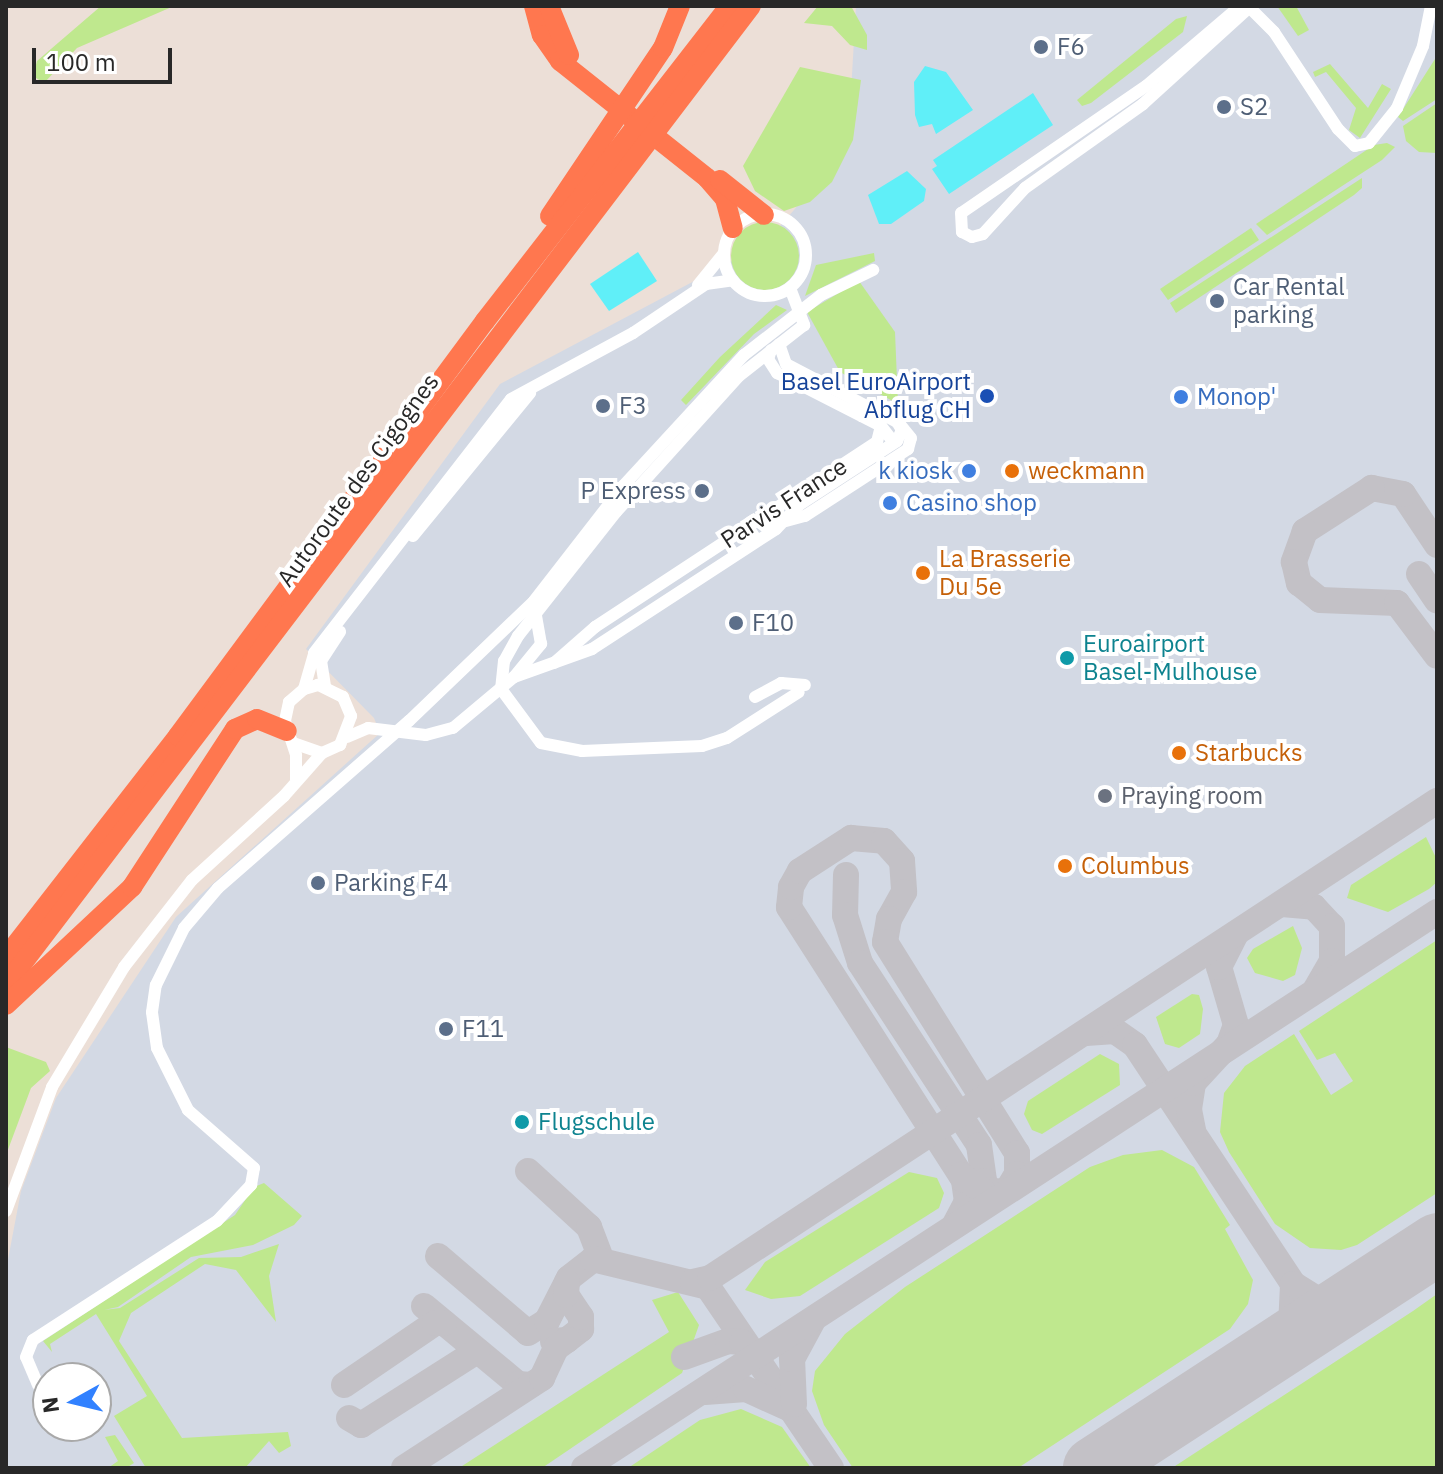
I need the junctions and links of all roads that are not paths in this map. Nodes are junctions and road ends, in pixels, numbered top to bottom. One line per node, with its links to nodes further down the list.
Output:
1 (534, 6): 8 (highway)
2 (549, 6): 8 (highway)
3 (680, 6): 17 (highway)
4 (729, 6): 17 (highway, Autoroute des Cigognes)
5 (751, 6): 40 (highway, Autoroute des Cigognes)
6 (1431, 6): 7 (street)
7 (1247, 7): 7 (street)
8 (604, 94): 9 (highway)
9 (685, 156): 10 (highway); 11 (highway)
10 (764, 215): 11 (street); 15 (street)
11 (733, 228): 12 (street)
12 (724, 253): 14 (street); 16 (street)
13 (873, 270): 43 (street)
14 (733, 280): 15 (street); 16 (street)
15 (790, 288): 18 (street)
16 (687, 295): 19 (street)
17 (485, 321): 39 (highway, Autoroute des Cigognes)
18 (775, 347): 20 (street); 26 (street); 28 (street)
19 (554, 374): 22 (street); 23 (street)
20 (881, 426): 21 (street); 25 (street, Parvis France)
21 (892, 440)
22 (475, 442): 23 (street); 24 (street)
23 (475, 464): 24 (street)
24 (391, 558): 27 (street)
25 (676, 573): 26 (street); 29 (street, Parvis France)
26 (688, 582): 29 (street)
27 (349, 614): 31 (street); 32 (street)
28 (536, 616): 30 (street); 33 (street)
29 (550, 667): 30 (street)
30 (514, 677): 33 (street)
31 (325, 686): 32 (street); 36 (street)
32 (304, 689): 35 (street)
33 (501, 689): 34 (street); 36 (street)
34 (755, 697)
35 (290, 737): 37 (street); 38 (street); 41 (highway)
36 (347, 737): 37 (street)
37 (322, 753): 38 (street)
38 (296, 780): 42 (street)
39 (6, 957)
40 (6, 985)
41 (6, 1005)
42 (6, 1211)
43 (32, 1371)

